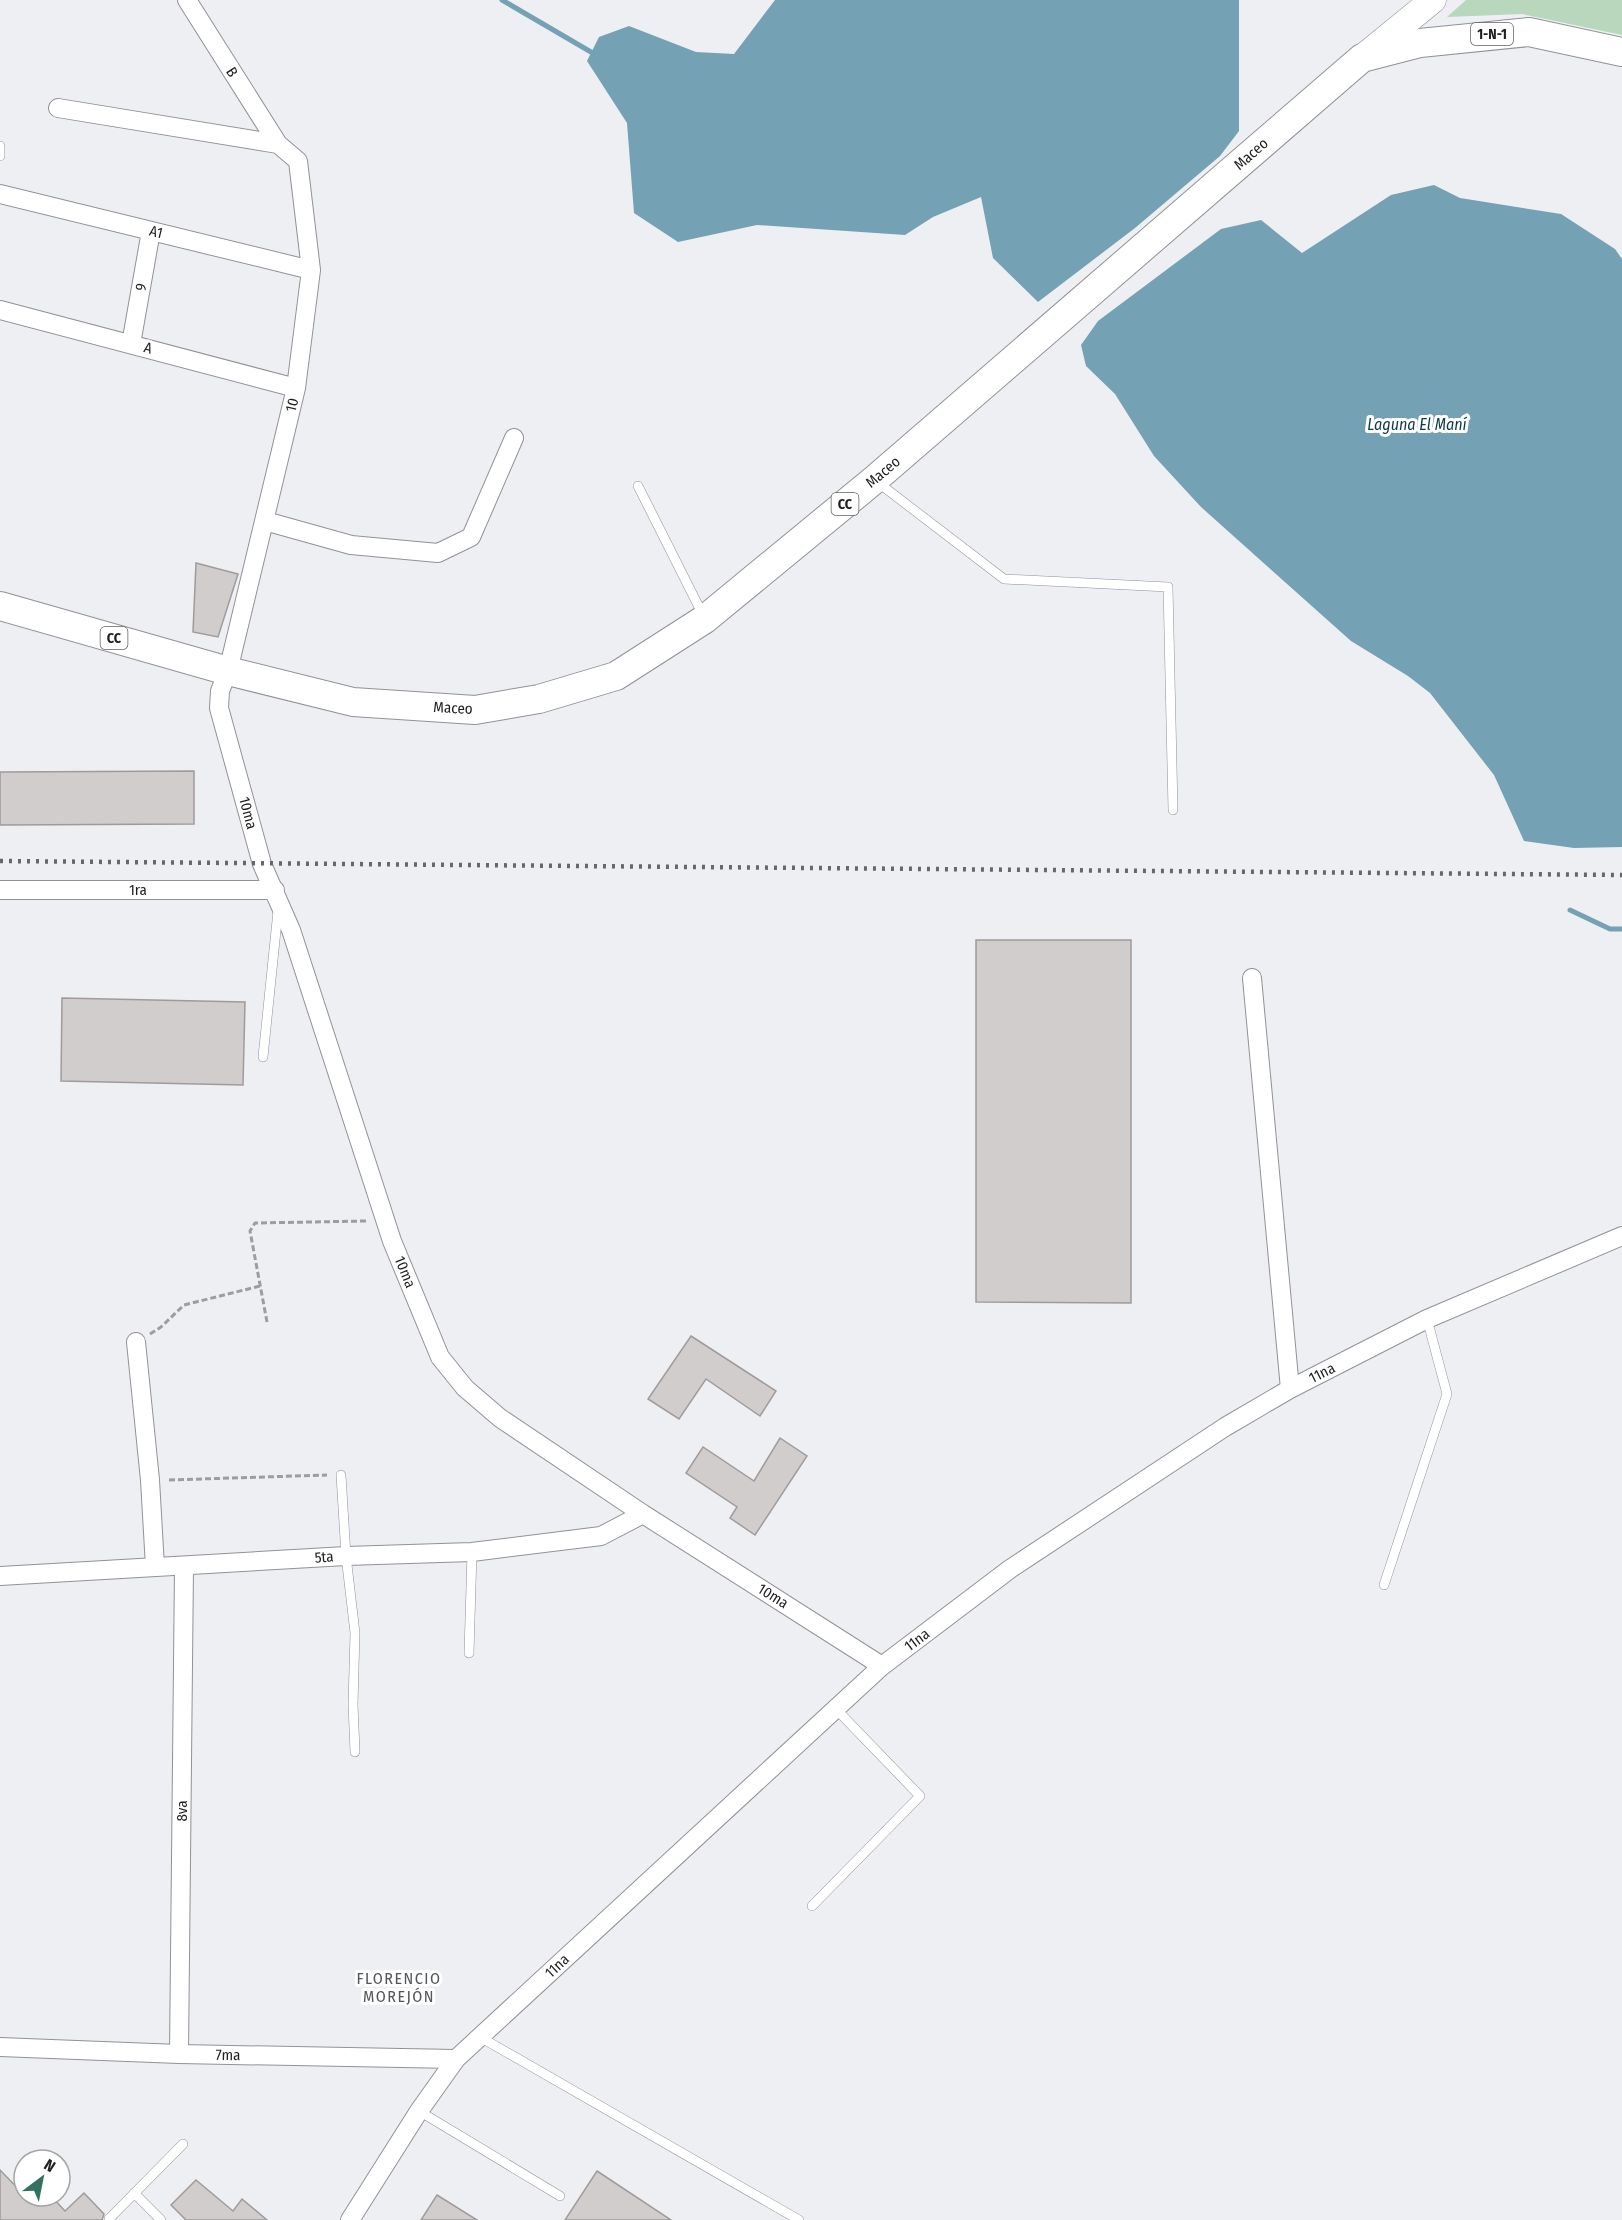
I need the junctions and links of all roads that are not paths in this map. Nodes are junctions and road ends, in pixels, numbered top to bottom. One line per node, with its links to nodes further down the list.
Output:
1 (187, 0): 6 (street, B)
2 (1433, 0): 4 (main road, CC)
3 (1622, 52): 4 (main road, Maceo / 1-N-1)
4 (1362, 58): 16 (main road, Maceo / CC)
5 (58, 108): 6 (street)
6 (278, 144): 11 (street, 10)
7 (0, 146): 8 (lane)
8 (0, 156)
9 (0, 194): 10 (street, A1)
10 (151, 231): 11 (street, A1); 13 (street, 9)
11 (311, 270): 14 (street, 10)
12 (0, 310): 13 (street, A)
13 (131, 344): 14 (street, A)
14 (296, 388): 18 (street, 10)
15 (514, 438): 18 (street)
16 (874, 480): 20 (main road, Maceo / CC); 22 (lane)
17 (638, 486): 20 (lane)
18 (265, 521): 21 (street, 10)
19 (0, 606): 21 (main road, Maceo / CC)
20 (705, 619): 21 (main road, Maceo / CC)
21 (228, 671): 24 (street, 10ma)
22 (1173, 810)
23 (0, 890): 24 (street, 1ra)
24 (277, 896): 26 (lane); 32 (street, 10ma)
25 (1251, 978): 30 (street)
26 (262, 1057)
27 (1622, 1236): 28 (street, 11na)
28 (1427, 1320): 30 (street, 11na); 38 (lane)
29 (136, 1342): 35 (street)
30 (1290, 1389): 40 (street, 11na)
31 (341, 1475): 34 (lane)
32 (643, 1514): 33 (street, 5ta); 40 (street, 10ma)
33 (472, 1552): 34 (street, 5ta); 39 (lane)
34 (346, 1556): 36 (street, 5ta); 42 (lane)
35 (155, 1567): 36 (street, 5ta); 37 (street, 5ta)
36 (184, 1567): 46 (street, 8va)
37 (0, 1576)
38 (1384, 1585)
39 (469, 1653)
40 (882, 1666): 41 (street, 11na)
41 (836, 1709): 43 (lane); 44 (street, 11na)
42 (355, 1752)
43 (812, 1906)
44 (480, 2037): 47 (street, 11na); 55 (lane)
45 (0, 2047): 46 (street, 7ma)
46 (179, 2054): 47 (street, 7ma)
47 (456, 2059): 48 (street, 11na)
48 (419, 2111): 51 (lane); 54 (street, 11na)
49 (183, 2144): 50 (lane)
50 (134, 2193): 52 (lane); 53 (lane)
51 (560, 2196)
52 (109, 2219)
53 (161, 2220)
54 (350, 2220)
55 (799, 2220)

